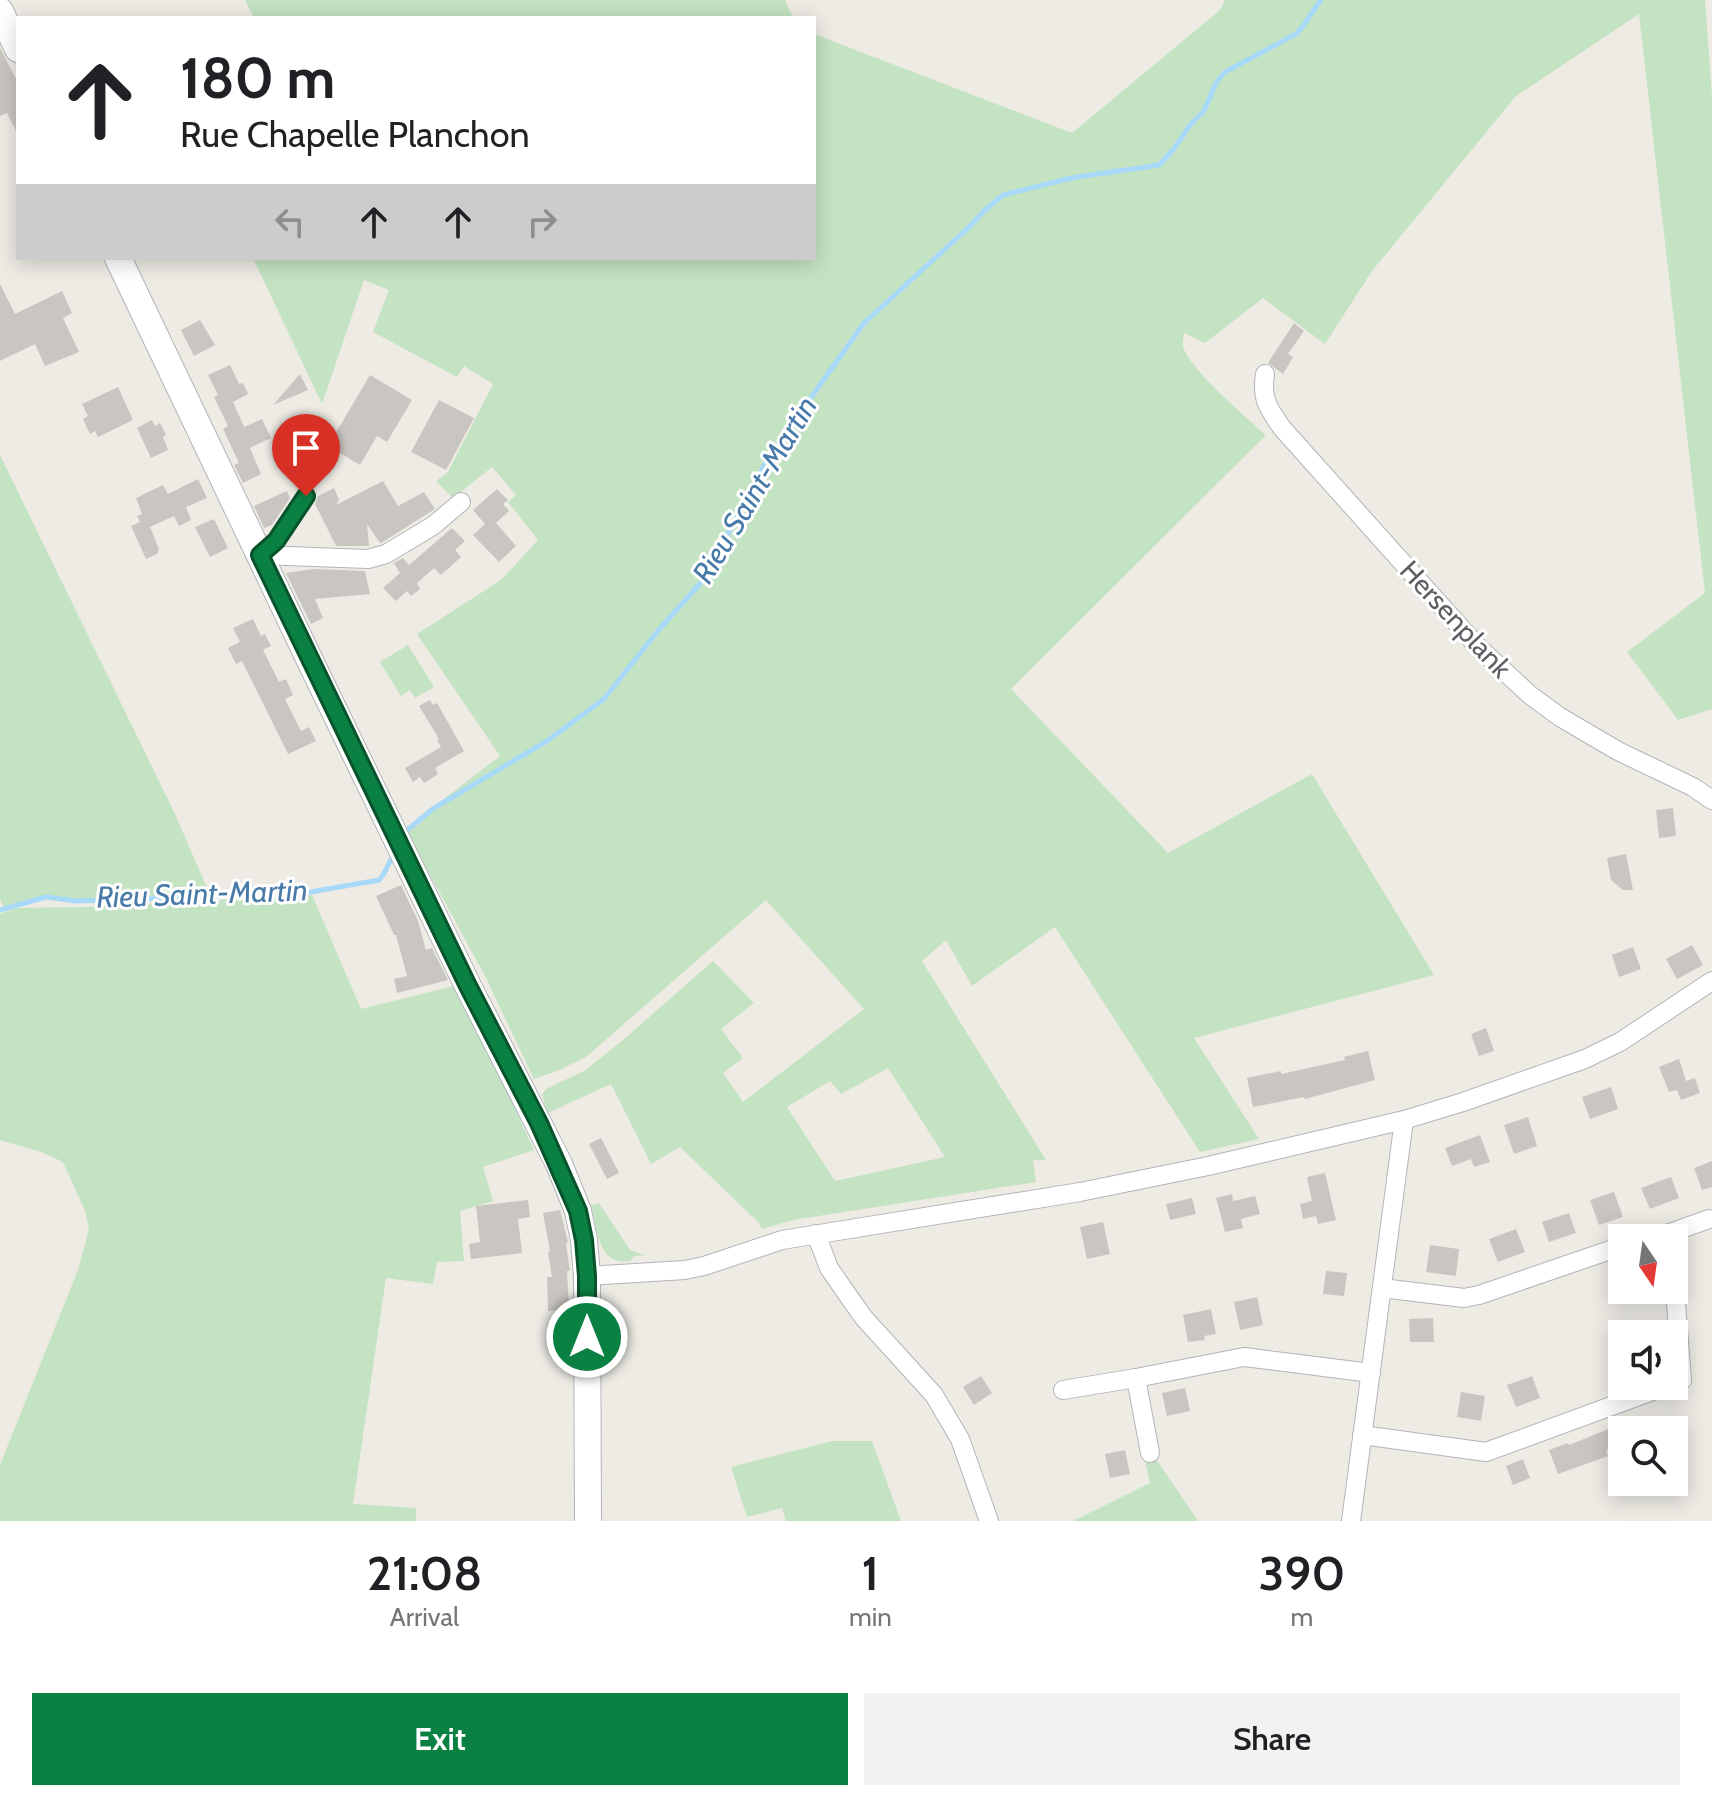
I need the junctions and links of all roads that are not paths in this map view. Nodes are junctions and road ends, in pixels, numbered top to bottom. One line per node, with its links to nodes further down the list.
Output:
1 (0, 11): 2 (street)
2 (16, 45)
3 (119, 260): 7 (street)
4 (1265, 374): 8 (street, Hersenplank)
5 (306, 496): 7 (street)
6 (461, 502): 7 (street)
7 (260, 555): 15 (street)
8 (1712, 800)
9 (1712, 981): 10 (street)
10 (1404, 1120): 13 (street); 16 (street)
11 (1709, 1219): 12 (street)
12 (1688, 1228)
13 (816, 1234): 15 (street); 24 (street)
14 (1608, 1251): 16 (street)
15 (587, 1276): 23 (street)
16 (1382, 1288): 17 (street)
17 (1371, 1373): 18 (street); 21 (street)
18 (1136, 1378): 19 (street); 22 (street)
19 (1063, 1390)
20 (1628, 1400): 21 (street)
21 (1362, 1435): 25 (street)
22 (1150, 1453)
23 (588, 1521)
24 (989, 1521)
25 (1351, 1521)

